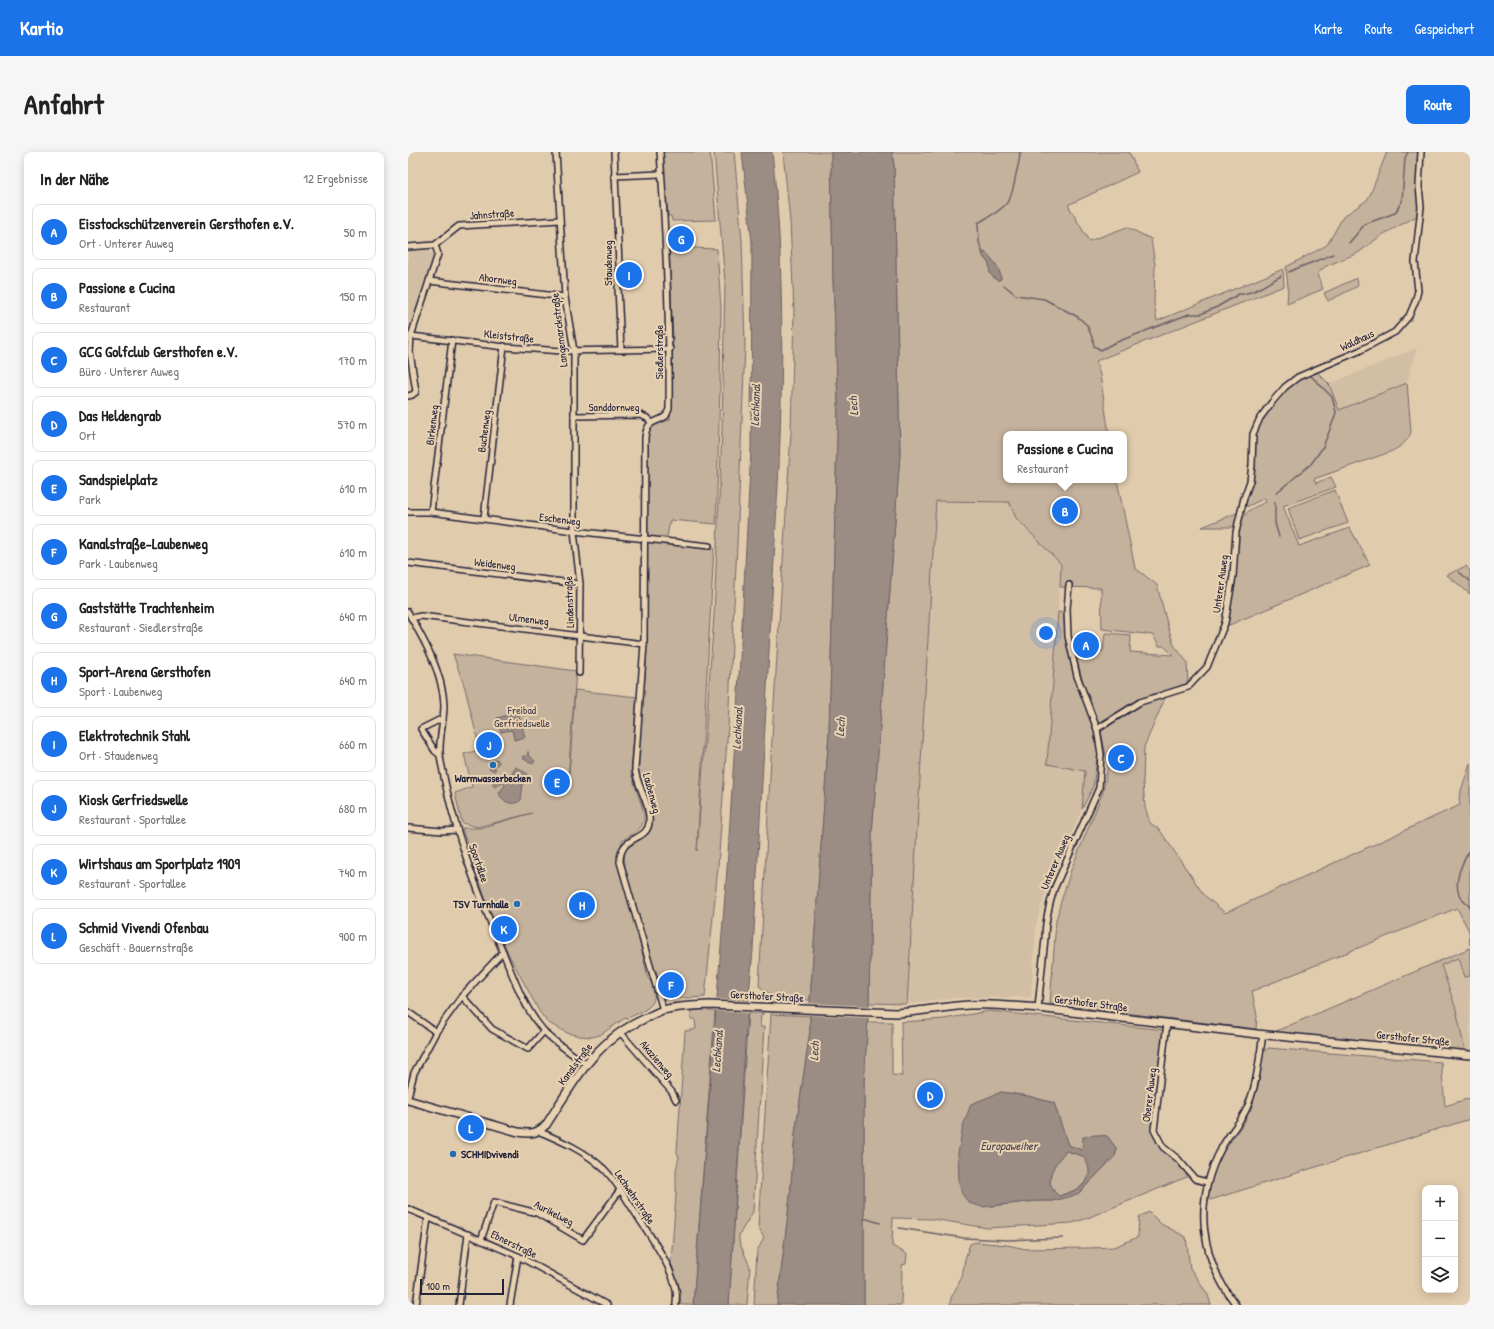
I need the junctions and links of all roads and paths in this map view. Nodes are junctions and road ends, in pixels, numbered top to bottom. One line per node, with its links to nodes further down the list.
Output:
1 (556, 152): 7 (street, Langemarckstraße)
2 (614, 152): 6 (street, Staudenweg)
3 (660, 152): 5 (street, Siedlerstraße)
4 (1421, 152): 23 (street, Waldhaus)
5 (661, 174): 6 (street); 15 (street, Siedlerstraße)
6 (614, 176): 16 (street, Staudenweg)
7 (560, 220): 8 (street, Jahnstraße); 11 (street, Langemarckstraße)
8 (435, 245): 9 (street); 10 (street)
9 (408, 247)
10 (430, 281): 11 (street, Ahornweg); 12 (street)
11 (564, 297): 17 (street, Langemarckstraße)
12 (411, 336): 13 (street, Kleiststraße); 18 (street)
13 (452, 340): 14 (street, Kleiststraße); 22 (street, Birkenweg)
14 (504, 346): 17 (street, Kleiststraße); 24 (street, Buchenweg)
15 (670, 349): 16 (street, Kleiststraße); 20 (street, Siedlerstraße)
16 (620, 350): 17 (street, Kleiststraße)
17 (574, 351): 19 (street, Langemarckstraße)
18 (408, 396)
19 (574, 416): 20 (street, Sanddornweg); 25 (street, Langemarckstraße)
20 (651, 422): 26 (street)
21 (408, 512): 22 (street, Eschenweg)
22 (431, 512): 24 (street, Eschenweg)
23 (1240, 515): 37 (street, Unterer Auweg)
24 (484, 518): 25 (street, Eschenweg)
25 (574, 531): 26 (street, Eschenweg); 29 (street, Lindenstraße)
26 (645, 539): 27 (street, Eschenweg); 34 (street, Laubenweg)
27 (709, 546)
28 (408, 563): 29 (street, Weidenweg)
29 (580, 584): 33 (street, Lindenstraße)
30 (1069, 585): 37 (street, Unterer Auweg)
31 (408, 612): 32 (street, Sportallee)
32 (411, 618): 33 (street, Ulmenweg); 36 (street, Sportallee)
33 (580, 636): 34 (street, Ulmenweg); 35 (street, Lindenstraße)
34 (644, 644): 45 (street, Laubenweg)
35 (580, 673)
36 (443, 718): 38 (street, Sportallee); 38 (street, Sportallee)
37 (1097, 729): 44 (street, Unterer Auweg)
38 (440, 754): 40 (street, Sportallee)
39 (408, 828): 40 (street)
40 (457, 830): 41 (street, Sportallee)
41 (503, 952): 42 (street); 48 (street, Sportallee)
42 (462, 996): 48 (street); 49 (street)
43 (709, 1005): 44 (main road, Gersthofer Straße); 45 (main road, Kanalstraße)
44 (1038, 1008): 47 (main road, Gersthofer Straße)
45 (663, 1010): 50 (main road, Kanalstraße)
46 (408, 1012): 49 (street)
47 (1167, 1024): 51 (main road, Gersthofer Straße); 58 (street, Oberer Auweg)
48 (544, 1031): 53 (street, Sportallee)
49 (436, 1032): 54 (street)
50 (620, 1032): 53 (main road, Kanalstraße); 56 (street, Akazienweg)
51 (1263, 1034): 52 (main road, Gersthofer Straße); 58 (street)
52 (1470, 1055)
53 (586, 1064): 57 (main road, Kanalstraße)
54 (408, 1097)
55 (408, 1100): 57 (main road)
56 (676, 1100)
57 (538, 1131): 59 (street, Lechwehrstraße)
58 (1207, 1182): 70 (street)
59 (620, 1190): 63 (street, Aurikelweg); 69 (street, Lechwehrstraße)
60 (408, 1209): 61 (street, Ebnerstraße)
61 (428, 1218): 62 (street, Ebnerstraße); 65 (street)
62 (468, 1234): 63 (street, Ebnerstraße); 66 (street)
63 (481, 1240): 64 (street, Ebnerstraße)
64 (518, 1256): 67 (street); 68 (street, Ebnerstraße)
65 (416, 1305)
66 (459, 1305)
67 (510, 1305)
68 (607, 1305)
69 (676, 1305)
70 (1236, 1305)

